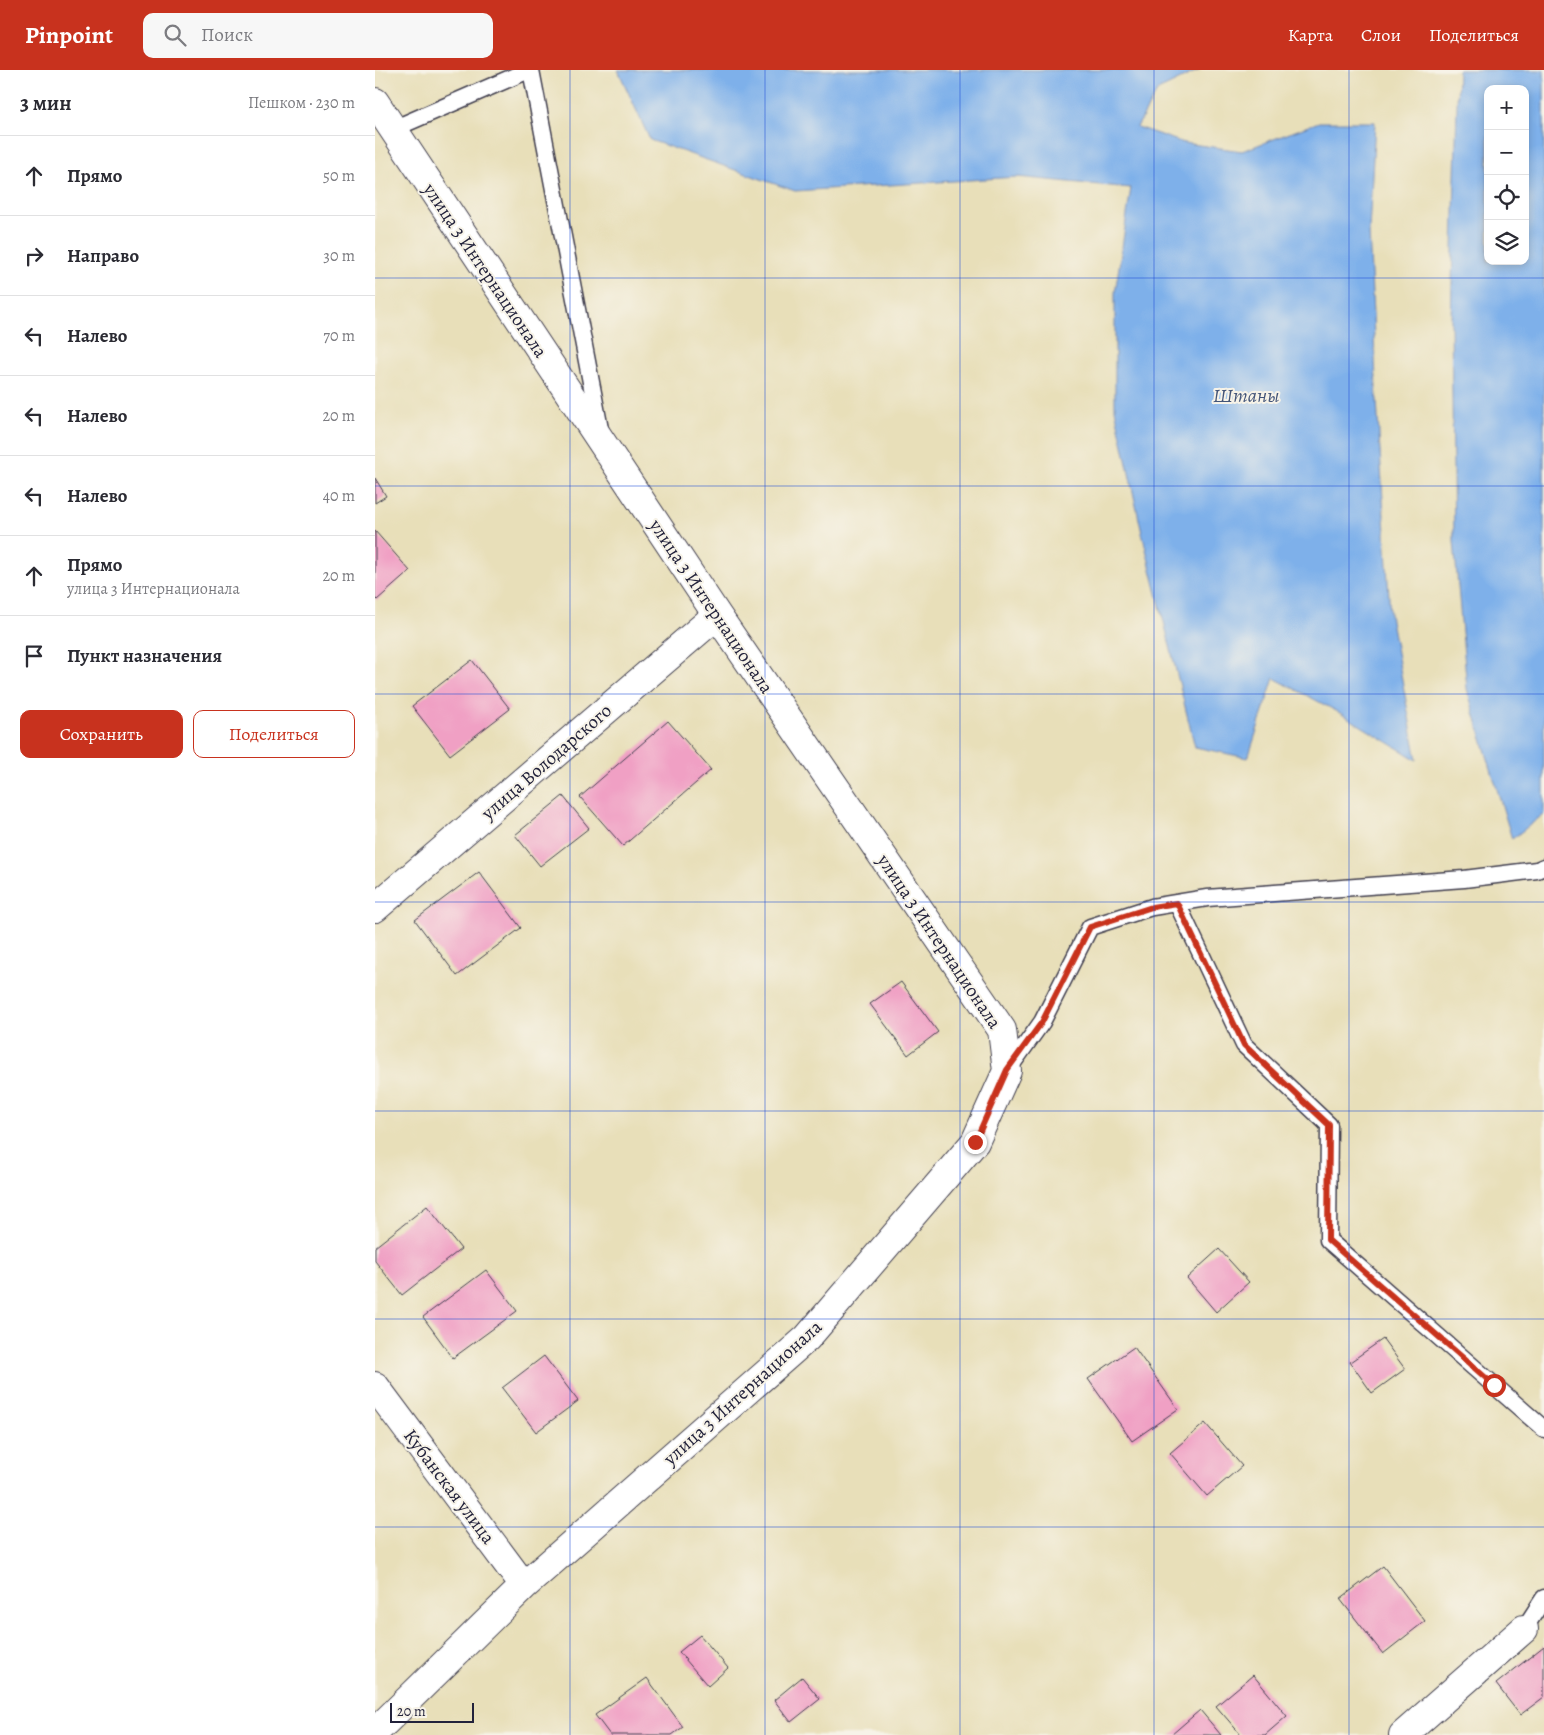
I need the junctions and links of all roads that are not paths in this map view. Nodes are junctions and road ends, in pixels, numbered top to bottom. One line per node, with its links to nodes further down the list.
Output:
1 (530, 70): 3 (lane); 4 (lane)
2 (375, 102): 3 (street, улица 3 Интернационала)
3 (384, 136): 4 (street, улица 3 Интернационала)
4 (603, 444): 5 (street, улица 3 Интернационала)
5 (717, 615): 8 (street, улица Володарского); 9 (street, улица 3 Интернационала)
6 (1544, 867): 7 (lane)
7 (1177, 903): 9 (lane); 11 (lane)
8 (375, 908)
9 (1007, 1070): 12 (street, улица 3 Интернационала)
10 (375, 1386): 12 (street, Кубанская улица)
11 (1544, 1429)
12 (524, 1586): 15 (street, улица 3 Интернационала)
13 (1544, 1598): 14 (lane)
14 (1524, 1629): 16 (street)
15 (375, 1732)
16 (1403, 1735)

